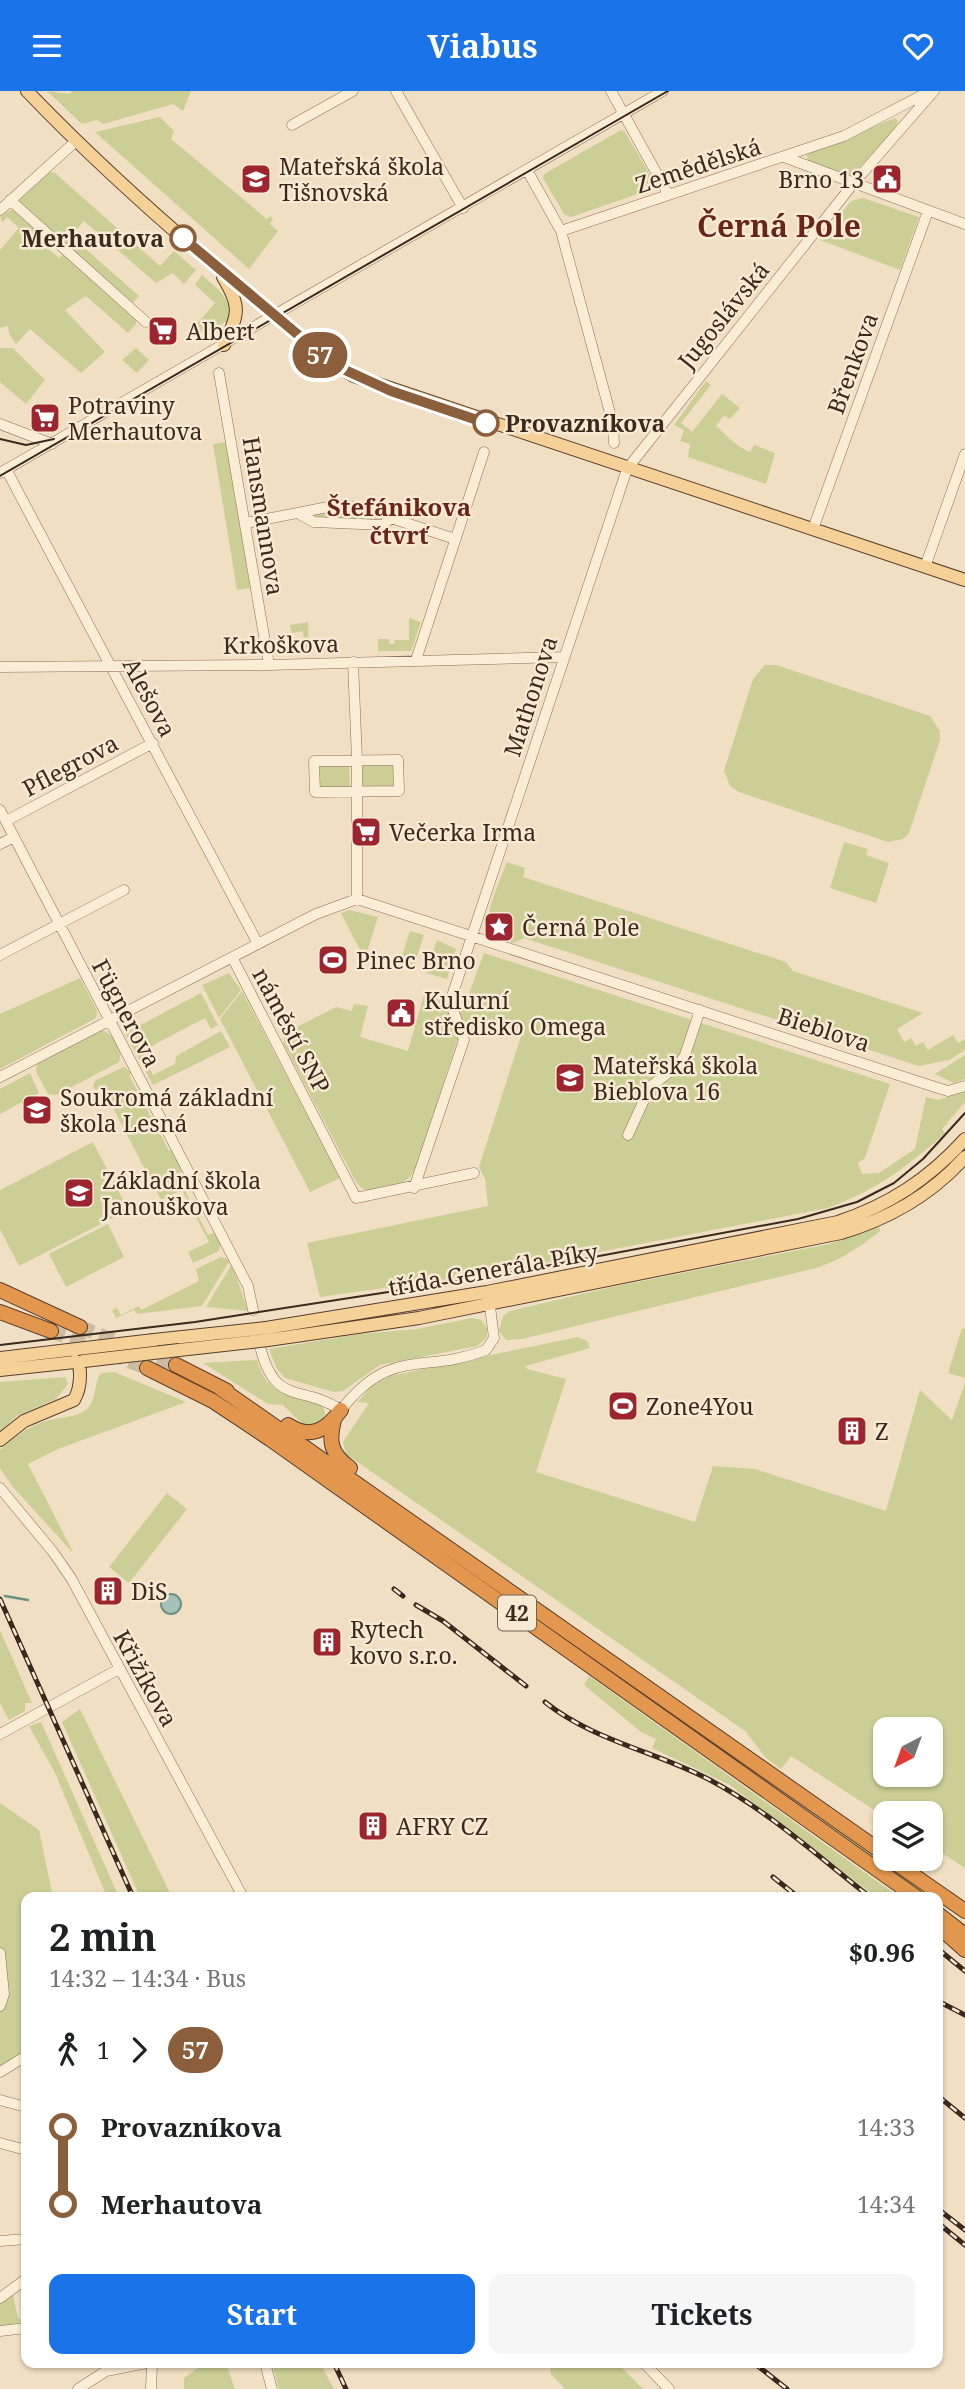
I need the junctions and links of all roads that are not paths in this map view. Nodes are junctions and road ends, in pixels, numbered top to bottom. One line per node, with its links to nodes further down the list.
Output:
1 (27, 91): 9 (main road)
2 (353, 91): 8 (street)
3 (396, 91): 15 (street)
4 (611, 91): 7 (street)
5 (663, 91): 7 (street)
6 (932, 91): 10 (street, Jugoslávská); 12 (street, Jugoslávská)
7 (624, 114): 11 (street); 13 (street)
8 (292, 125)
9 (76, 141): 14 (street); 20 (main road)
10 (784, 157): 12 (street, Zemědělská); 13 (street, Zemědělská)
11 (527, 170): 15 (street); 19 (street)
12 (853, 184): 17 (street, Zemědělská); 30 (street, Jugoslávská)
13 (668, 194): 19 (street, Zemědělská)
14 (10, 200): 16 (street); 22 (street)
15 (463, 208): 21 (street)
16 (0, 210)
17 (928, 211): 18 (street, Zemědělská); 35 (street, Břenkova)
18 (965, 224)
19 (561, 231): 26 (street)
20 (218, 268): 21 (main road); 23 (main road)
21 (276, 316): 23 (street); 30 (main road)
22 (146, 322)
23 (224, 345): 27 (street)
24 (219, 373): 34 (street, Hansmannova)
25 (0, 424): 27 (street)
26 (614, 443)
27 (52, 444): 31 (street)
28 (484, 452): 36 (street)
29 (965, 454): 37 (street)
30 (627, 469): 35 (main road); 39 (street, Mathonova)
31 (3, 471): 42 (street, Alešova)
32 (302, 515): 33 (street); 33 (street); 34 (street)
33 (391, 518): 36 (street)
34 (246, 523): 43 (street, Hansmannova)
35 (813, 529): 37 (main road)
36 (455, 539): 40 (street)
37 (925, 567): 38 (main road)
38 (965, 580)
39 (564, 657): 40 (street, Krkoškova); 55 (street, Mathonova)
40 (416, 660): 41 (street, Krkoškova)
41 (353, 662): 43 (street, Krkoškova); 46 (street)
42 (111, 665): 43 (street, Krkoškova); 44 (street, Krkoškova); 45 (street, Alešova)
43 (269, 665)
44 (0, 667)
45 (153, 743): 49 (street, Pflegrova); 56 (street, Alešova)
46 (357, 760): 47 (street); 47 (street); 47 (street)
47 (357, 791): 53 (street)
48 (0, 810): 49 (street, Fügnerova)
49 (6, 821): 50 (street, Fügnerova)
50 (14, 837): 51 (street); 54 (street, Fügnerova)
51 (0, 844)
52 (124, 890): 54 (street)
53 (357, 899): 55 (street); 56 (street, náměstí SNP)
54 (59, 924): 57 (street); 60 (street, Fügnerova)
55 (471, 935): 59 (street, Bieblova); 67 (street)
56 (258, 944): 58 (street, náměstí SNP)
57 (0, 955)
58 (233, 960): 60 (street); 67 (street, náměstí SNP)
59 (700, 1010): 62 (street, Bieblova); 63 (street)
60 (110, 1021): 61 (street); 73 (street, Fügnerova)
61 (0, 1077)
62 (965, 1086)
63 (628, 1135)
64 (965, 1139): 69 (main road, třída Generála Píky)
65 (965, 1157): 69 (main road, třída Generála Píky)
66 (474, 1173): 67 (street, náměstí SNP)
67 (414, 1188)
68 (0, 1290): 71 (highway)
69 (488, 1298): 73 (main road, třída Generála Píky); 80 (street)
70 (0, 1309): 72 (highway)
71 (80, 1327)
72 (46, 1329)
73 (257, 1331): 74 (main road, třída Generála Píky, bridge); 76 (main road, třída Generála Píky); 80 (street, Fügnerova)
74 (80, 1357): 75 (main road, třída Generála Píky); 76 (main road, třída Generála Píky, bridge); 78 (main road, třída Generála Píky); 81 (main road)
75 (0, 1358)
76 (177, 1358): 79 (highway, 42)
77 (146, 1368): 87 (highway, 42)
78 (0, 1370)
79 (220, 1388): 80 (highway, 42); 83 (highway, 42)
80 (338, 1415): 83 (highway, 42)
81 (0, 1440)
82 (0, 1488): 84 (street, Křižíkova)
83 (403, 1515): 86 (highway, 42)
84 (119, 1669): 85 (street); 89 (street, Křižíkova)
85 (0, 1734)
86 (873, 1846)
87 (865, 1859): 90 (highway, 42); 91 (highway, 42)
88 (907, 1871): 92 (highway)
89 (240, 1892)
90 (899, 1892)
91 (909, 1892)
92 (938, 1892)
93 (943, 1896): 94 (highway)
94 (965, 1911)
95 (943, 1918): 97 (highway)
96 (943, 1930): 98 (highway)
97 (965, 1935)
98 (965, 1950)
99 (0, 1953): 100 (street)
100 (0, 2006)
101 (21, 2059): 102 (street)
102 (0, 2072)
103 (0, 2100): 104 (street)
104 (21, 2106)
105 (0, 2143): 106 (street)
106 (21, 2149)
107 (21, 2239): 108 (street)
108 (0, 2241)
109 (21, 2283): 110 (street)
110 (0, 2298)
111 (21, 2329): 112 (street)
112 (0, 2331)
113 (104, 2368): 117 (street)
114 (150, 2368): 118 (street)
115 (266, 2368): 119 (street)
116 (649, 2368): 120 (street)
117 (78, 2389)
118 (151, 2389)
119 (272, 2389)
120 (668, 2389)

